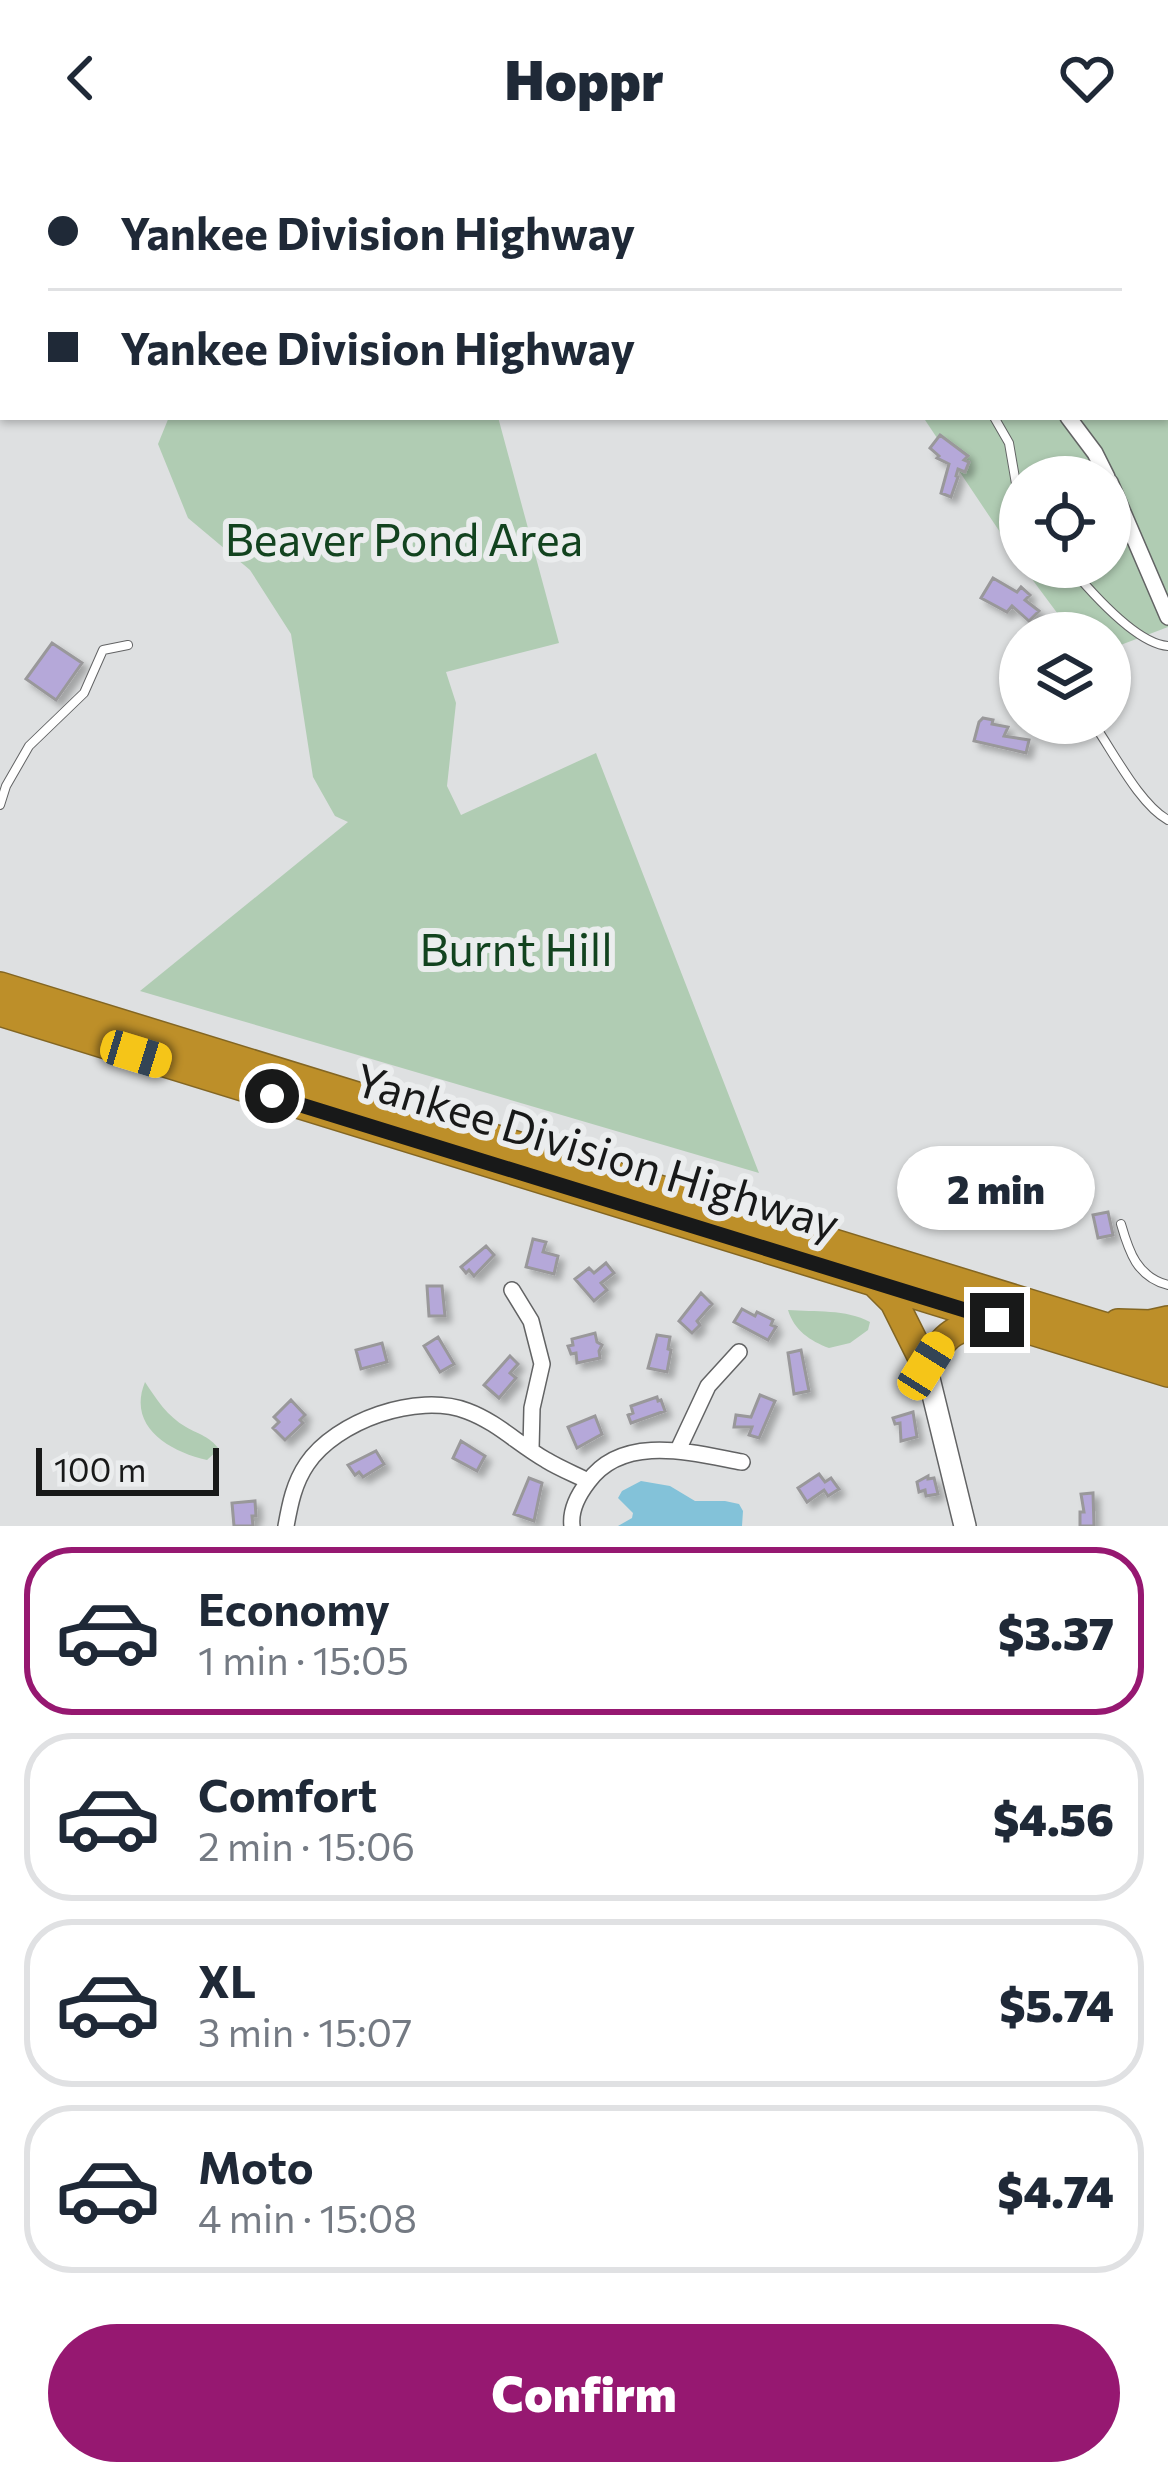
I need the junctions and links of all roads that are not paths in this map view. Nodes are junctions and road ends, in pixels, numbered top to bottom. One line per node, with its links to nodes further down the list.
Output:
1 (996, 420): 3 (lane)
2 (1070, 420): 4 (street)
3 (1011, 456)
4 (1097, 456)
5 (1131, 531): 7 (street)
6 (1091, 588): 9 (lane)
7 (1168, 617)
8 (128, 645): 11 (lane)
9 (1168, 646)
10 (1107, 744): 12 (lane)
11 (0, 805)
12 (1168, 820)
13 (0, 986): 19 (highway, Yankee Division Highway)
14 (0, 1012): 16 (highway, Yankee Division Highway)
15 (1121, 1224): 17 (lane)
16 (873, 1281): 20 (highway, Yankee Division Highway); 24 (highway)
17 (1168, 1285)
18 (512, 1290): 26 (street)
19 (1081, 1318): 21 (highway); 22 (highway, Yankee Division Highway)
20 (997, 1320): 24 (highway); 25 (highway, Yankee Division Highway)
21 (1168, 1320)
22 (1168, 1346)
23 (739, 1352): 27 (street)
24 (926, 1366): 32 (main road)
25 (1168, 1373)
26 (531, 1449): 29 (street); 30 (street)
27 (679, 1450): 28 (street); 29 (street)
28 (742, 1462)
29 (588, 1481): 31 (street)
30 (286, 1526)
31 (572, 1526)
32 (965, 1526)

